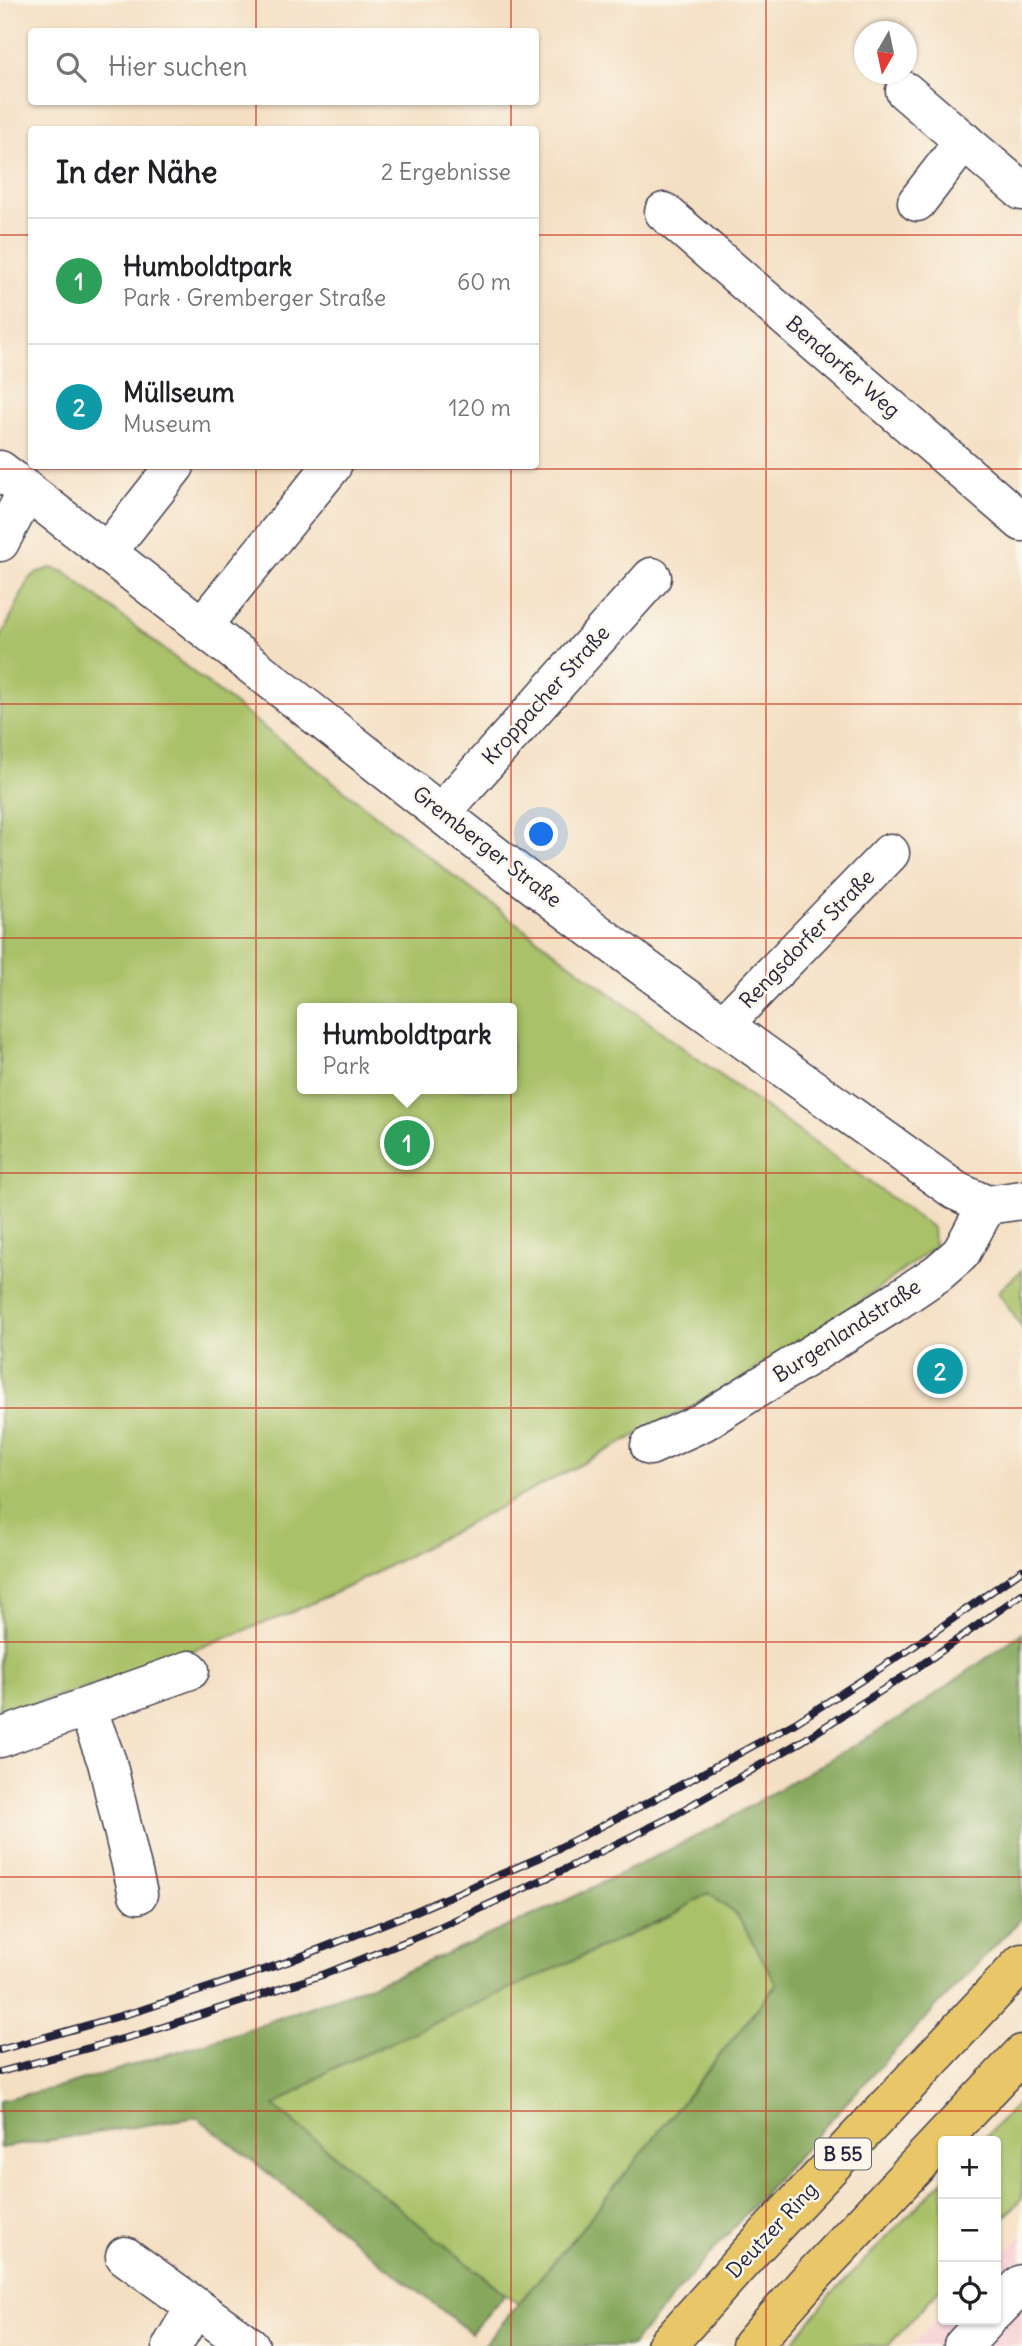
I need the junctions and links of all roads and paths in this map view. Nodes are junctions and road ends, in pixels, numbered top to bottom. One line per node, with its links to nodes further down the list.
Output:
1 (905, 91): 2 (street)
2 (964, 141): 3 (street); 4 (street)
3 (1022, 191)
4 (917, 202)
5 (664, 212): 9 (street, Bendorfer Weg)
6 (173, 469): 11 (street)
7 (330, 469): 13 (street)
8 (13, 481): 10 (street); 11 (street, Gremberger Straße)
9 (1022, 522)
10 (0, 542)
11 (108, 551): 13 (street, Gremberger Straße)
12 (652, 577): 14 (street, Kroppacher Straße)
13 (202, 626): 14 (street, Gremberger Straße)
14 (441, 813): 16 (street, Gremberger Straße)
15 (890, 853): 16 (street, Rengsdorfer Straße)
16 (723, 1026): 17 (street, Gremberger Straße)
17 (1005, 1203): 18 (street, Burgenlandstraße)
18 (650, 1446)
19 (190, 1670): 20 (street)
20 (87, 1707): 21 (street); 22 (street)
21 (0, 1738)
22 (138, 1894)
23 (1022, 1963): 32 (main road, Deutzer Ring / B 55)
24 (1022, 2054): 33 (main road, B 55)
25 (125, 2256): 27 (street)
26 (1022, 2284): 28 (street)
27 (195, 2306): 30 (street); 31 (street)
28 (1001, 2306)
29 (982, 2325): 34 (street)
30 (172, 2346)
31 (250, 2346)
32 (666, 2346)
33 (751, 2346)
34 (963, 2346)

